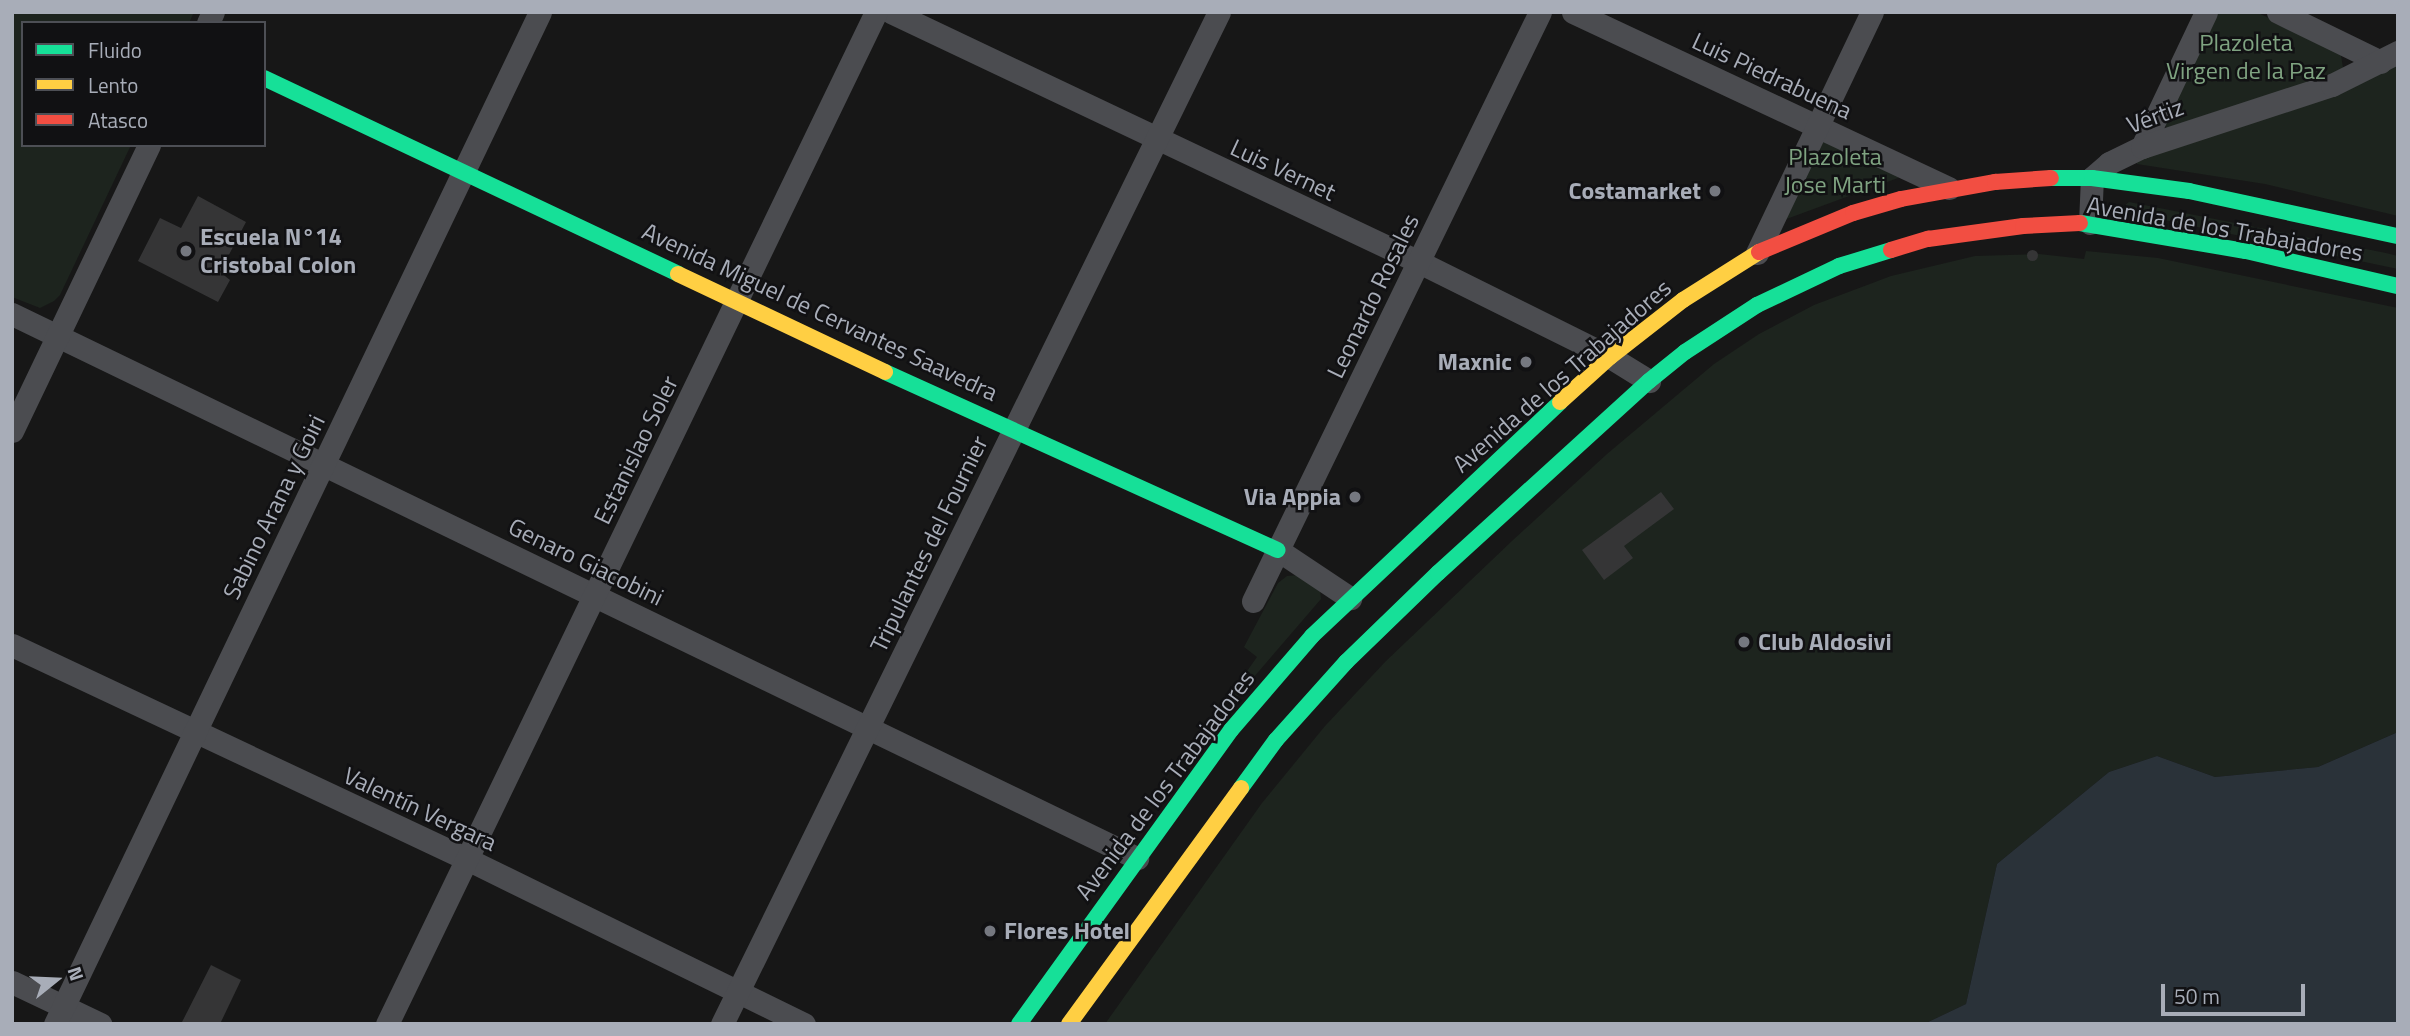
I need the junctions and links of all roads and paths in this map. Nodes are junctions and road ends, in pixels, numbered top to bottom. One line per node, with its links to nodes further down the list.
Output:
1 (540, 12): 16 (street, Sabino Arana y Goiri)
2 (876, 12): 24 (street, Estanislao Soler)
3 (891, 12): 13 (street, Luis Vernet)
4 (1219, 12): 13 (street, Tripulantes del Fournier)
5 (1539, 12): 22 (street, Leonardo Rosales)
6 (1573, 12): 12 (street, Luis Piedrabuena)
7 (1872, 12): 12 (street)
8 (2206, 12): 15 (street)
9 (2278, 12): 10 (street)
10 (2390, 57): 15 (street, Vértiz)
11 (266, 79): 16 (main road, Avenida Miguel de Cervantes Saavedra)
12 (1818, 126): 18 (street, Luis Piedrabuena); 21 (street)
13 (1157, 141): 22 (street, Luis Vernet); 30 (street, Tripulantes del Fournier)
14 (148, 147): 26 (street)
15 (2141, 147): 17 (street, Vértiz)
16 (463, 172): 24 (main road, Avenida Miguel de Cervantes Saavedra); 31 (street, Sabino Arana y Goiri)
17 (2092, 178): 18 (main road, Avenida de los Trabajadores); 19 (street); 20 (main road, Avenida de los Trabajadores)
18 (1949, 188): 21 (main road, Avenida de los Trabajadores)
19 (2090, 223): 23 (main road, Avenida de los Trabajadores); 28 (main road, Avenida de los Trabajadores)
20 (2398, 236)
21 (1757, 253): 27 (main road, Avenida de los Trabajadores)
22 (1419, 262): 27 (street, Luis Vernet); 32 (street, Leonardo Rosales)
23 (2398, 286)
24 (737, 302): 30 (main road, Avenida Miguel de Cervantes Saavedra); 33 (street, Estanislao Soler)
25 (12, 314): 26 (street, Genaro Giacobini)
26 (58, 336): 29 (street); 31 (street, Genaro Giacobini)
27 (1610, 358): 28 (street, Luis Vernet); 34 (main road, Avenida de los Trabajadores)
28 (1649, 381): 49 (main road, Avenida de los Trabajadores)
29 (12, 431)
30 (1012, 432): 32 (main road, Avenida Miguel de Cervantes Saavedra); 37 (street, Tripulantes del Fournier)
31 (323, 465): 33 (street, Genaro Giacobini); 38 (street, Sabino Arana y Goiri)
32 (1278, 551): 34 (street, Avenida Miguel de Cervantes Saavedra); 35 (street, Leonardo Rosales)
33 (595, 596): 37 (street, Genaro Giacobini); 40 (street, Estanislao Soler)
34 (1350, 598): 39 (main road, Avenida de los Trabajadores)
35 (1253, 601)
36 (12, 645): 38 (street, Valentín Vergara)
37 (869, 728): 39 (street, Genaro Giacobini); 42 (street, Tripulantes del Fournier)
38 (194, 732): 40 (street, Valentín Vergara); 43 (street, Sabino Arana y Goiri)
39 (1138, 858): 48 (main road, Avenida de los Trabajadores)
40 (469, 860): 42 (street, Valentín Vergara); 45 (street, Estanislao Soler)
41 (12, 982): 43 (street)
42 (738, 991): 46 (street, Tripulantes del Fournier); 47 (street, Valentín Vergara)
43 (59, 1015): 44 (street)
44 (100, 1024)
45 (387, 1024)
46 (722, 1024)
47 (804, 1024)
48 (1019, 1024)
49 (1069, 1024)

